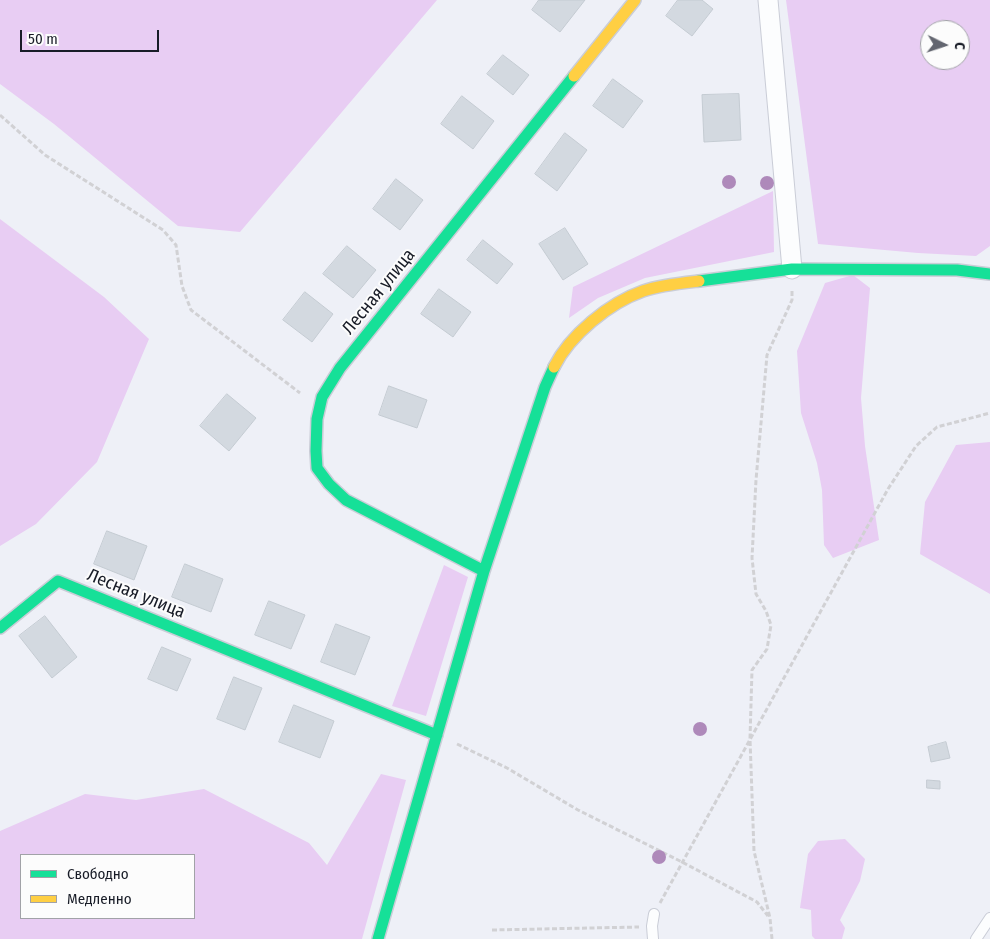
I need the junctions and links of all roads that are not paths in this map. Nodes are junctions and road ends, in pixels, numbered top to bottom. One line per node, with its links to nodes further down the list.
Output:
1 (635, 0): 5 (street, Лесная улица)
2 (768, 0): 3 (street)
3 (792, 269): 4 (street); 5 (street)
4 (990, 274)
5 (484, 571): 7 (street)
6 (0, 628): 7 (street, Лесная улица)
7 (437, 735): 10 (street)
8 (654, 914): 11 (lane)
9 (990, 918): 12 (lane)
10 (378, 939)
11 (654, 939)
12 (976, 939)

